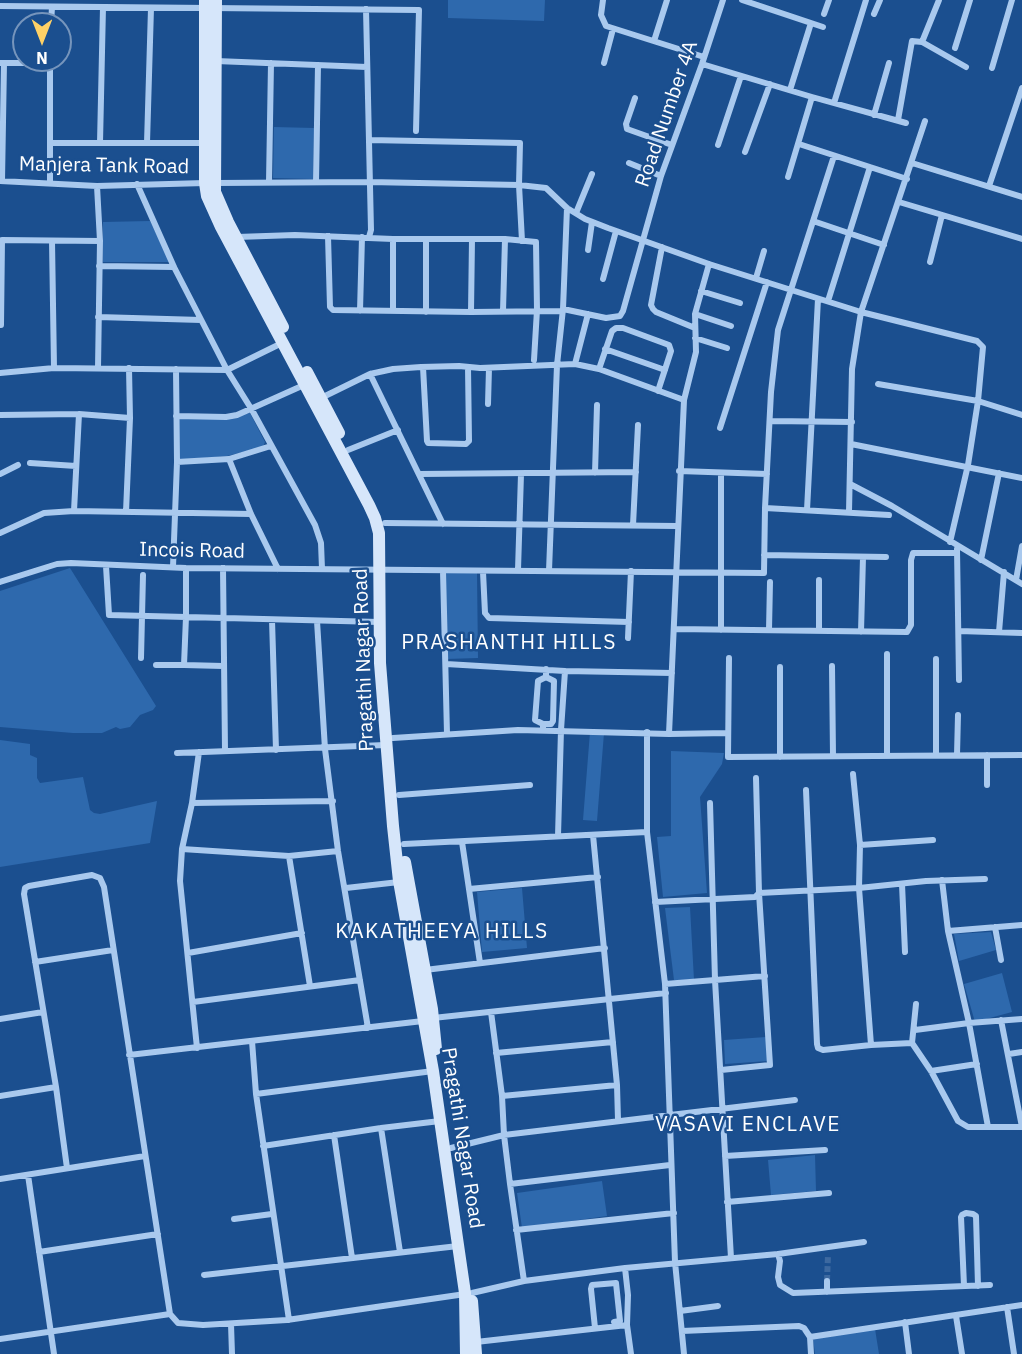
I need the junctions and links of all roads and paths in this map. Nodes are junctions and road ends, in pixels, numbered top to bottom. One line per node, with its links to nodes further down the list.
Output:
1 (308, 0): 21 (street)
2 (603, 0): 28 (street)
3 (667, 0): 29 (street)
4 (723, 0): 33 (street, Road Number 4A)
5 (742, 0): 20 (street)
6 (769, 0): 20 (street)
7 (829, 0): 24 (street)
8 (867, 0): 49 (street)
9 (880, 0): 25 (street)
10 (939, 0): 30 (street)
11 (970, 0): 31 (street)
12 (1011, 0): 41 (street)
13 (28, 3): 16 (street); 17 (street)
14 (116, 4): 18 (street); 19 (street)
15 (210, 4): 19 (street); 21 (street); 32 (main road, Pragathi Nagar Road); 56 (main road, Pragathi Nagar Road)
16 (0, 6)
17 (52, 7): 18 (street); 23 (street)
18 (103, 7): 58 (street)
19 (151, 8): 59 (street)
20 (766, 8): 26 (street)
21 (308, 9): 22 (street)
22 (366, 9): 39 (street); 54 (street)
23 (52, 12)
24 (824, 14)
25 (874, 14)
26 (811, 23): 27 (street); 46 (street)
27 (824, 27)
28 (613, 29): 29 (street); 36 (street)
29 (654, 41): 33 (street)
30 (922, 42): 40 (street); 51 (street)
31 (955, 48)
32 (216, 61): 35 (street); 77 (main road, Pragathi Nagar Road)
33 (703, 61): 43 (street); 61 (street, Road Number 4A)
34 (2, 63): 72 (street)
35 (271, 63): 38 (street); 74 (street)
36 (604, 63)
37 (889, 63): 50 (street)
38 (318, 65): 39 (street); 75 (street)
39 (367, 67): 55 (street)
40 (966, 67)
41 (992, 68)
42 (50, 72): 57 (street)
43 (741, 76): 44 (street); 62 (street)
44 (770, 84): 46 (street); 63 (street)
45 (1022, 88): 81 (street)
46 (790, 90): 48 (street)
47 (635, 98): 61 (street)
48 (812, 98): 49 (street); 60 (street)
49 (834, 103): 50 (street)
50 (874, 115): 51 (street)
51 (897, 120): 53 (street)
52 (925, 121): 66 (street)
53 (906, 123)
54 (416, 131)
55 (369, 140): 76 (street); 79 (street)
56 (205, 142): 59 (street); 77 (main road, Pragathi Nagar Road)
57 (50, 143): 58 (street); 73 (street)
58 (100, 143): 59 (street)
59 (147, 143)
60 (799, 144): 64 (street); 70 (street)
61 (672, 145): 69 (street, Road Number 4A)
62 (718, 145)
63 (745, 152)
64 (834, 156): 67 (street); 87 (street)
65 (629, 163): 69 (street)
66 (912, 163): 71 (street); 81 (street)
67 (870, 167): 71 (street); 90 (street)
68 (592, 174): 85 (street)
69 (661, 176): 97 (street, Road Number 4A)
70 (788, 177)
71 (907, 179): 83 (street)
72 (1, 181): 73 (street, Manjera Tank Road)
73 (50, 182): 80 (street, Manjera Tank Road)
74 (269, 182): 75 (street, Manjera Tank Road); 77 (street, Manjera Tank Road)
75 (316, 182): 76 (street, Manjera Tank Road)
76 (369, 182): 79 (street, Manjera Tank Road); 93 (street)
77 (210, 183): 78 (street, Manjera Tank Road); 92 (main road, Pragathi Nagar Road); 135 (main road, Pragathi Nagar Road)
78 (137, 184): 80 (street, Manjera Tank Road); 110 (street)
79 (519, 185): 84 (street, Manjera Tank Road); 102 (street)
80 (97, 186): 101 (street)
81 (989, 186): 82 (street)
82 (1022, 197)
83 (899, 202): 86 (street); 103 (street)
84 (567, 208): 85 (street, Manjera Tank Road); 120 (street)
85 (576, 213): 88 (street, Manjera Tank Road)
86 (942, 215): 98 (street); 107 (street)
87 (813, 221): 90 (street); 114 (street)
88 (592, 222): 89 (street, Manjera Tank Road); 105 (street)
89 (616, 231): 97 (street, Manjera Tank Road); 112 (street)
90 (850, 234): 103 (street); 117 (street)
91 (328, 236): 92 (street); 93 (street); 121 (street)
92 (236, 237): 156 (main road, Pragathi Nagar Road)
93 (366, 237): 94 (street); 121 (street)
94 (393, 239): 95 (street); 122 (street)
95 (426, 239): 99 (street); 124 (street)
96 (505, 239): 99 (street); 102 (street); 123 (street)
97 (643, 239): 104 (street, Manjera Tank Road); 127 (street, Road Number 4A)
98 (1022, 239)
99 (472, 240): 125 (street)
100 (52, 241): 101 (street); 131 (street); 143 (street)
101 (100, 241): 109 (street)
102 (522, 241): 119 (street)
103 (884, 245): 126 (street)
104 (663, 247): 108 (street, Manjera Tank Road); 133 (street)
105 (588, 250)
106 (764, 251): 111 (street)
107 (930, 262)
108 (709, 264): 111 (street, Manjera Tank Road); 115 (street)
109 (99, 266): 110 (street); 129 (street)
110 (174, 267): 130 (street)
111 (756, 278): 113 (street, Manjera Tank Road)
112 (603, 279)
113 (767, 282): 114 (street, Manjera Tank Road); 171 (street)
114 (791, 290): 116 (street, Manjera Tank Road); 167 (street)
115 (701, 291): 118 (street); 128 (street)
116 (818, 299): 117 (street, Manjera Tank Road); 168 (street)
117 (828, 301): 126 (street, Manjera Tank Road)
118 (740, 303)
119 (537, 310): 120 (street); 123 (street); 138 (street)
120 (563, 310): 127 (street); 140 (street)
121 (360, 311): 122 (street)
122 (393, 311): 124 (street)
123 (503, 311): 125 (street)
124 (426, 312): 125 (street)
125 (471, 312)
126 (861, 312): 158 (street, Manjera Tank Road); 169 (street)
127 (588, 314): 139 (street)
128 (695, 314): 132 (street); 133 (street)
129 (99, 317): 130 (street); 144 (street)
130 (201, 320): 149 (street)
131 (2, 325)
132 (731, 326)
133 (695, 328): 134 (street)
134 (695, 338): 136 (street); 157 (street)
135 (282, 343): 149 (street); 154 (main road, Pragathi Nagar Road)
136 (727, 348)
137 (605, 349): 148 (street); 150 (street); 150 (street)
138 (534, 360)
139 (575, 364): 140 (street); 148 (street)
140 (557, 365): 146 (street); 184 (street)
141 (423, 367): 142 (street); 142 (street); 152 (street)
142 (468, 367): 146 (street)
143 (54, 368): 144 (street); 151 (street)
144 (98, 368): 145 (street)
145 (129, 368): 147 (street); 166 (street)
146 (489, 368): 159 (street)
147 (176, 369): 149 (street); 165 (street)
148 (599, 369): 155 (street)
149 (227, 370): 161 (street)
150 (665, 370): 155 (street)
151 (0, 373)
152 (370, 374): 156 (street); 172 (street)
153 (878, 384): 158 (street)
154 (304, 385): 161 (street); 222 (main road, Pragathi Nagar Road)
155 (658, 391): 157 (street)
156 (321, 398): 175 (main road, Pragathi Nagar Road)
157 (684, 400): 182 (street)
158 (978, 401): 164 (street); 180 (street)
159 (488, 404)
160 (597, 405): 185 (street)
161 (252, 410): 165 (street); 174 (street)
162 (79, 414): 163 (street); 166 (street); 181 (street)
163 (0, 415)
164 (1022, 415)
165 (176, 416): 177 (street)
166 (130, 418): 197 (street)
167 (771, 421): 168 (street); 191 (street)
168 (811, 421): 169 (street); 195 (street)
169 (852, 422): 173 (street)
170 (638, 425): 183 (street)
171 (720, 428)
172 (398, 430): 175 (street); 189 (street)
173 (851, 444): 180 (street); 193 (street)
174 (271, 446): 176 (street); 221 (street)
175 (348, 450): 202 (main road, Pragathi Nagar Road)
176 (229, 459): 177 (street); 200 (street)
177 (177, 462): 199 (street)
178 (30, 463): 181 (street)
179 (18, 465): 188 (street)
180 (968, 465): 187 (street); 209 (street)
181 (76, 466): 196 (street)
182 (679, 471): 186 (street); 207 (street)
183 (636, 472): 185 (street); 206 (street)
184 (554, 473): 185 (street); 190 (street); 205 (street)
185 (595, 473)
186 (721, 473): 191 (street); 227 (street)
187 (999, 473): 192 (street); 215 (street)
188 (0, 474)
189 (420, 474): 190 (street); 203 (street)
190 (521, 474): 204 (street)
191 (767, 474): 194 (street)
192 (1022, 477)
193 (850, 484): 198 (street); 209 (street)
194 (765, 508): 195 (street); 212 (street)
195 (807, 510): 198 (street)
196 (74, 512): 197 (street); 208 (street)
197 (126, 512): 199 (street)
198 (849, 512): 201 (street)
199 (175, 513): 200 (street); 217 (street)
200 (251, 514): 220 (street)
201 (889, 515)
202 (385, 523): 203 (street); 222 (main road, Pragathi Nagar Road)
203 (443, 524): 204 (street)
204 (519, 524): 205 (street); 224 (street)
205 (549, 525): 206 (street); 225 (street)
206 (633, 525): 207 (street)
207 (677, 526): 229 (street)
208 (0, 533)
209 (950, 542): 211 (street)
210 (1022, 546): 235 (street)
211 (957, 549): 215 (street); 247 (street); 248 (street)
212 (765, 555): 213 (street); 227 (street, Incois Road)
213 (863, 557): 214 (street); 248 (street)
214 (886, 557)
215 (981, 560): 230 (street)
216 (106, 566): 217 (street, Incois Road); 233 (street, Incois Road); 236 (street)
217 (173, 567): 218 (street, Incois Road)
218 (186, 568): 219 (street, Incois Road); 237 (street)
219 (223, 568): 220 (street, Incois Road); 238 (street)
220 (278, 569): 221 (street, Incois Road)
221 (322, 569): 222 (street, Incois Road)
222 (382, 569): 223 (street, Incois Road); 241 (main road, Pragathi Nagar Road); 273 (main road, Pragathi Nagar Road)
223 (443, 570): 228 (street, Incois Road); 256 (street)
224 (518, 570): 225 (street, Incois Road); 228 (street, Incois Road)
225 (549, 570): 226 (street, Incois Road)
226 (631, 571): 229 (street, Incois Road); 242 (street)
227 (721, 571): 229 (street, Incois Road); 244 (street)
228 (483, 572): 242 (street)
229 (677, 572): 243 (street)
230 (1004, 572): 235 (street); 249 (street)
231 (143, 575): 236 (street)
232 (819, 580): 246 (street)
233 (0, 582)
234 (770, 582): 245 (street)
235 (1019, 582)
236 (143, 616): 237 (street); 253 (street)
237 (186, 617): 238 (street); 258 (street)
238 (223, 619): 239 (street); 259 (street)
239 (272, 620): 240 (street); 275 (street)
240 (317, 621): 241 (street); 274 (street)
241 (379, 622): 273 (main road, Pragathi Nagar Road)
242 (629, 622): 251 (street)
243 (675, 629): 244 (street); 264 (street)
244 (721, 630): 245 (street)
245 (769, 630): 246 (street)
246 (819, 631): 248 (street)
247 (960, 631): 249 (street); 265 (street)
248 (861, 632)
249 (999, 632): 250 (street)
250 (1022, 633)
251 (628, 638)
252 (887, 654): 284 (street)
253 (141, 658)
254 (729, 658): 270 (street)
255 (936, 658): 279 (street)
256 (446, 664): 263 (street); 271 (street)
257 (156, 665): 258 (street)
258 (184, 665): 259 (street)
259 (223, 666): 276 (street)
260 (832, 666): 283 (street)
261 (780, 667): 285 (street)
262 (565, 670): 263 (street); 264 (street); 268 (street)
263 (546, 673): 267 (street); 267 (street)
264 (672, 673): 272 (street)
265 (959, 680)
266 (958, 716): 280 (street)
267 (543, 727): 268 (street); 271 (street)
268 (561, 730): 269 (street); 297 (street)
269 (647, 732): 272 (street); 295 (street)
270 (728, 733): 272 (street); 285 (street)
271 (447, 734): 273 (street)
272 (669, 734)
273 (390, 742): 274 (street); 291 (main road, Pragathi Nagar Road); 308 (main road, Pragathi Nagar Road)
274 (325, 749): 275 (street); 292 (street)
275 (276, 750): 276 (street)
276 (225, 751): 277 (street)
277 (199, 752): 278 (street); 293 (street)
278 (177, 753)
279 (936, 755): 280 (street); 284 (street)
280 (957, 755): 281 (street)
281 (987, 755): 282 (street); 289 (street)
282 (1022, 755)
283 (833, 756): 284 (street); 285 (street)
284 (887, 756)
285 (780, 757)
286 (853, 774): 301 (street)
287 (756, 778): 314 (street)
288 (530, 785): 291 (street)
289 (987, 785)
290 (806, 790): 313 (street)
291 (399, 795): 300 (main road, Pragathi Nagar Road)
292 (333, 801): 293 (street); 303 (street)
293 (192, 803): 302 (street)
294 (710, 803): 315 (street)
295 (647, 832): 296 (street); 316 (street)
296 (593, 835): 297 (street); 305 (street)
297 (558, 836): 299 (street)
298 (933, 840): 301 (street)
299 (462, 842): 300 (street); 312 (street)
300 (404, 844): 328 (main road, Pragathi Nagar Road)
301 (860, 845): 311 (street)
302 (182, 849): 304 (street); 324 (street)
303 (338, 851): 304 (street); 310 (street)
304 (289, 856): 320 (street)
305 (598, 877): 312 (street); 321 (street)
306 (984, 879): 307 (street)
307 (942, 880): 309 (street); 319 (street)
308 (399, 882): 310 (street); 342 (main road, Pragathi Nagar Road)
309 (902, 884): 311 (street); 323 (street)
310 (346, 888): 330 (street)
311 (859, 888): 313 (street); 350 (street)
312 (469, 889): 327 (street)
313 (809, 890): 314 (street); 350 (street)
314 (759, 893): 315 (street); 329 (street)
315 (711, 898): 316 (street); 331 (street)
316 (655, 902): 332 (street)
317 (1022, 925): 318 (street)
318 (994, 927): 319 (street); 325 (street)
319 (948, 931): 344 (street)
320 (302, 933): 324 (street); 333 (street)
321 (605, 948): 327 (street); 335 (street)
322 (113, 950): 326 (street); 326 (street); 355 (street)
323 (906, 952)
324 (188, 953): 336 (street)
325 (1001, 960)
326 (36, 962): 338 (street)
327 (480, 963): 328 (street)
328 (425, 970): 342 (main road, Pragathi Nagar Road)
329 (765, 976): 331 (street); 357 (street)
330 (360, 980): 333 (street); 345 (street)
331 (715, 980): 332 (street); 357 (street)
332 (665, 984): 334 (street)
333 (310, 986): 336 (street)
334 (666, 993): 335 (street); 370 (street)
335 (609, 999): 339 (street); 348 (street)
336 (193, 1002): 351 (street)
337 (916, 1004): 346 (street)
338 (43, 1012): 340 (street); 363 (street)
339 (490, 1012): 342 (street); 353 (street)
340 (0, 1019)
341 (1022, 1019): 343 (street)
342 (428, 1020): 345 (street); 358 (main road, Pragathi Nagar Road); 378 (main road, Pragathi Nagar Road)
343 (1001, 1020): 344 (street); 354 (street)
344 (969, 1023): 346 (street); 356 (street)
345 (368, 1028): 347 (street)
346 (915, 1030): 349 (street)
347 (252, 1041): 351 (street); 364 (street)
348 (614, 1042): 353 (street); 362 (street)
349 (912, 1043): 350 (street); 359 (street)
350 (871, 1045)
351 (197, 1048): 355 (street)
352 (1022, 1052): 354 (street)
353 (496, 1053): 366 (street)
354 (1009, 1054): 361 (street)
355 (129, 1055): 380 (street)
356 (976, 1064): 359 (street); 373 (street)
357 (721, 1070): 369 (street)
358 (433, 1071): 364 (street); 371 (main road, Pragathi Nagar Road)
359 (931, 1071): 373 (street)
360 (1022, 1072): 361 (street)
361 (1012, 1074): 367 (street)
362 (617, 1085): 366 (street); 372 (street)
363 (56, 1087): 365 (street); 383 (street)
364 (256, 1094): 377 (street)
365 (0, 1096)
366 (502, 1096): 376 (street)
367 (1019, 1096): 373 (street)
368 (795, 1100): 369 (street)
369 (722, 1108): 370 (street); 381 (street)
370 (668, 1114): 372 (street); 382 (street)
371 (440, 1120): 374 (street); 395 (main road, Pragathi Nagar Road)
372 (618, 1120): 376 (street)
373 (988, 1127)
374 (381, 1128): 375 (street); 398 (street)
375 (334, 1135): 377 (street); 401 (street)
376 (504, 1135): 378 (street); 386 (street)
377 (263, 1146): 390 (street)
378 (451, 1148): 413 (main road, Pragathi Nagar Road)
379 (825, 1150): 381 (street)
380 (145, 1156): 383 (street); 393 (street)
381 (725, 1156): 388 (street)
382 (670, 1165): 386 (street); 389 (street)
383 (67, 1168): 384 (street)
384 (28, 1175): 385 (street); 397 (street)
385 (0, 1179)
386 (510, 1184): 392 (street)
387 (829, 1193): 388 (street)
388 (727, 1202): 402 (street)
389 (674, 1213): 392 (street); 403 (street)
390 (272, 1214): 391 (street); 404 (street)
391 (234, 1219)
392 (516, 1230): 407 (street)
393 (158, 1234): 397 (street); 418 (street)
394 (864, 1242): 396 (street)
395 (459, 1246): 398 (street); 413 (main road, Pragathi Nagar Road)
396 (827, 1247): 399 (street); 400 (street)
397 (39, 1252): 426 (street)
398 (400, 1252): 401 (street)
399 (778, 1254): 402 (street); 412 (street)
400 (828, 1256)
401 (352, 1258): 404 (street)
402 (731, 1258): 403 (street)
403 (675, 1262): 405 (street); 417 (street)
404 (280, 1267): 406 (street); 420 (street)
405 (625, 1268): 407 (street); 421 (street)
406 (204, 1275)
407 (524, 1281): 413 (street)
408 (827, 1281): 412 (street)
409 (990, 1285): 411 (street)
410 (964, 1286): 411 (street); 411 (street); 412 (street)
411 (978, 1286)
412 (827, 1292)
413 (468, 1293): 420 (street); 429 (main road, Pragathi Nagar Road); 432 (main road, Pragathi Nagar Road)
414 (1022, 1305): 416 (street)
415 (718, 1306): 417 (street)
416 (1007, 1307): 419 (street); 438 (street)
417 (680, 1311): 425 (street)
418 (170, 1314): 423 (street); 426 (street)
419 (956, 1316): 422 (street); 437 (street)
420 (289, 1320): 423 (street)
421 (625, 1321): 424 (street); 424 (street); 433 (street)
422 (905, 1322): 427 (street); 436 (street)
423 (231, 1324): 431 (street)
424 (595, 1326): 429 (street)
425 (682, 1331): 427 (street); 434 (street)
426 (51, 1332): 428 (street); 430 (street)
427 (810, 1337): 435 (street)
428 (0, 1339)
429 (476, 1348)
430 (54, 1354)
431 (232, 1354)
432 (466, 1354)
433 (631, 1354)
434 (684, 1354)
435 (811, 1354)
436 (909, 1354)
437 (962, 1354)
438 (1014, 1354)

